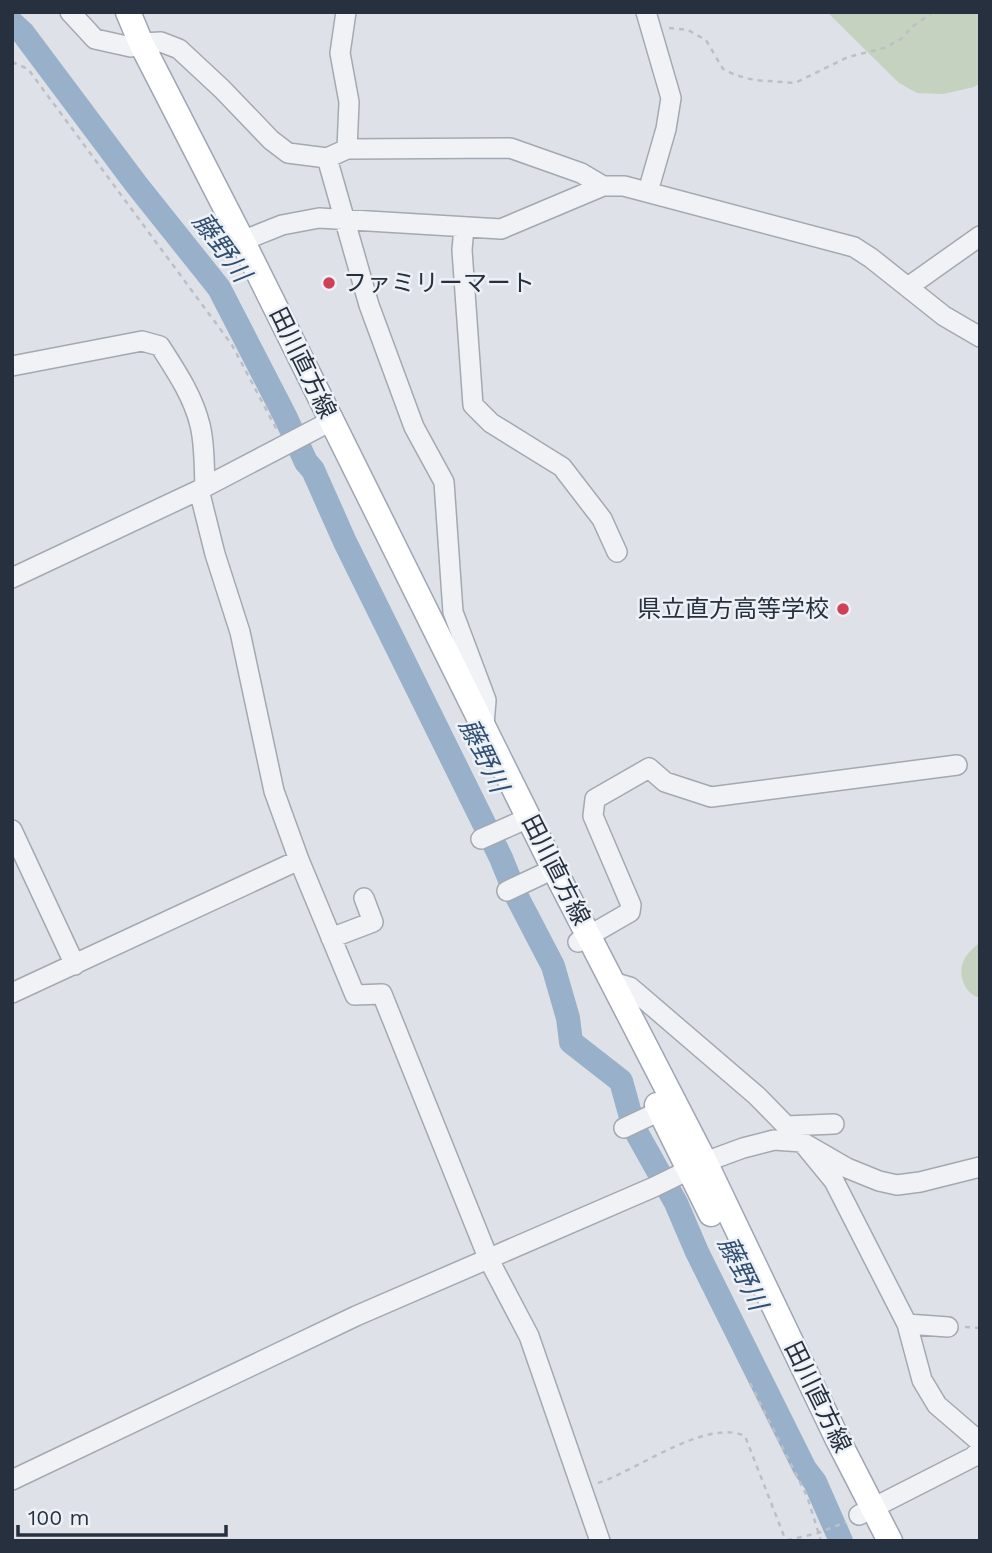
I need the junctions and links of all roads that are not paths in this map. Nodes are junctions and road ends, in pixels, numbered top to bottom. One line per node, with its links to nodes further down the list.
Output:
1 (70, 12): 6 (street)
2 (116, 12): 6 (main road, 田川直方線)
3 (128, 12): 6 (main road, 田川直方線)
4 (345, 12): 7 (street)
5 (648, 20): 9 (street)
6 (136, 45): 8 (street); 14 (main road, 田川直方線)
7 (347, 149): 8 (street); 10 (street)
8 (327, 158): 11 (street)
9 (651, 181)
10 (603, 186): 12 (street); 15 (street)
11 (343, 219): 12 (street); 14 (street); 22 (street)
12 (464, 227): 20 (street)
13 (980, 236): 15 (street)
14 (237, 242): 18 (main road, 田川直方線)
15 (908, 287): 16 (street)
16 (980, 337)
17 (12, 366): 19 (street)
18 (325, 424): 19 (street); 22 (main road, 田川直方線)
19 (202, 488): 21 (street); 27 (street)
20 (617, 552)
21 (12, 578)
22 (478, 728): 24 (main road, 田川直方線); 32 (main road, 田川直方線)
23 (957, 765): 32 (street)
24 (517, 823): 26 (street); 28 (main road, 田川直方線)
25 (12, 830): 33 (street)
26 (481, 839)
27 (299, 860): 31 (street); 33 (street)
28 (542, 874): 29 (street); 32 (main road, 田川直方線)
29 (507, 891)
30 (364, 898): 31 (street)
31 (331, 938): 43 (street)
32 (583, 938): 34 (main road, 田川直方線); 36 (main road, 田川直方線)
33 (75, 965): 35 (street)
34 (613, 982): 38 (street); 42 (main road, 田川直方線)
35 (12, 993)
36 (659, 1111): 39 (street); 42 (main road, 田川直方線)
37 (834, 1124): 38 (street)
38 (786, 1126): 40 (street)
39 (624, 1128)
40 (802, 1142): 41 (street); 42 (street); 44 (street)
41 (980, 1167)
42 (692, 1169): 43 (street); 49 (main road, 田川直方線)
43 (489, 1260): 48 (street); 50 (street)
44 (907, 1324): 45 (street); 46 (street)
45 (948, 1327)
46 (980, 1442)
47 (980, 1450): 49 (street)
48 (12, 1480)
49 (861, 1514): 51 (main road, 田川直方線); 52 (main road, 田川直方線)
50 (600, 1541)
51 (872, 1541)
52 (890, 1541)

